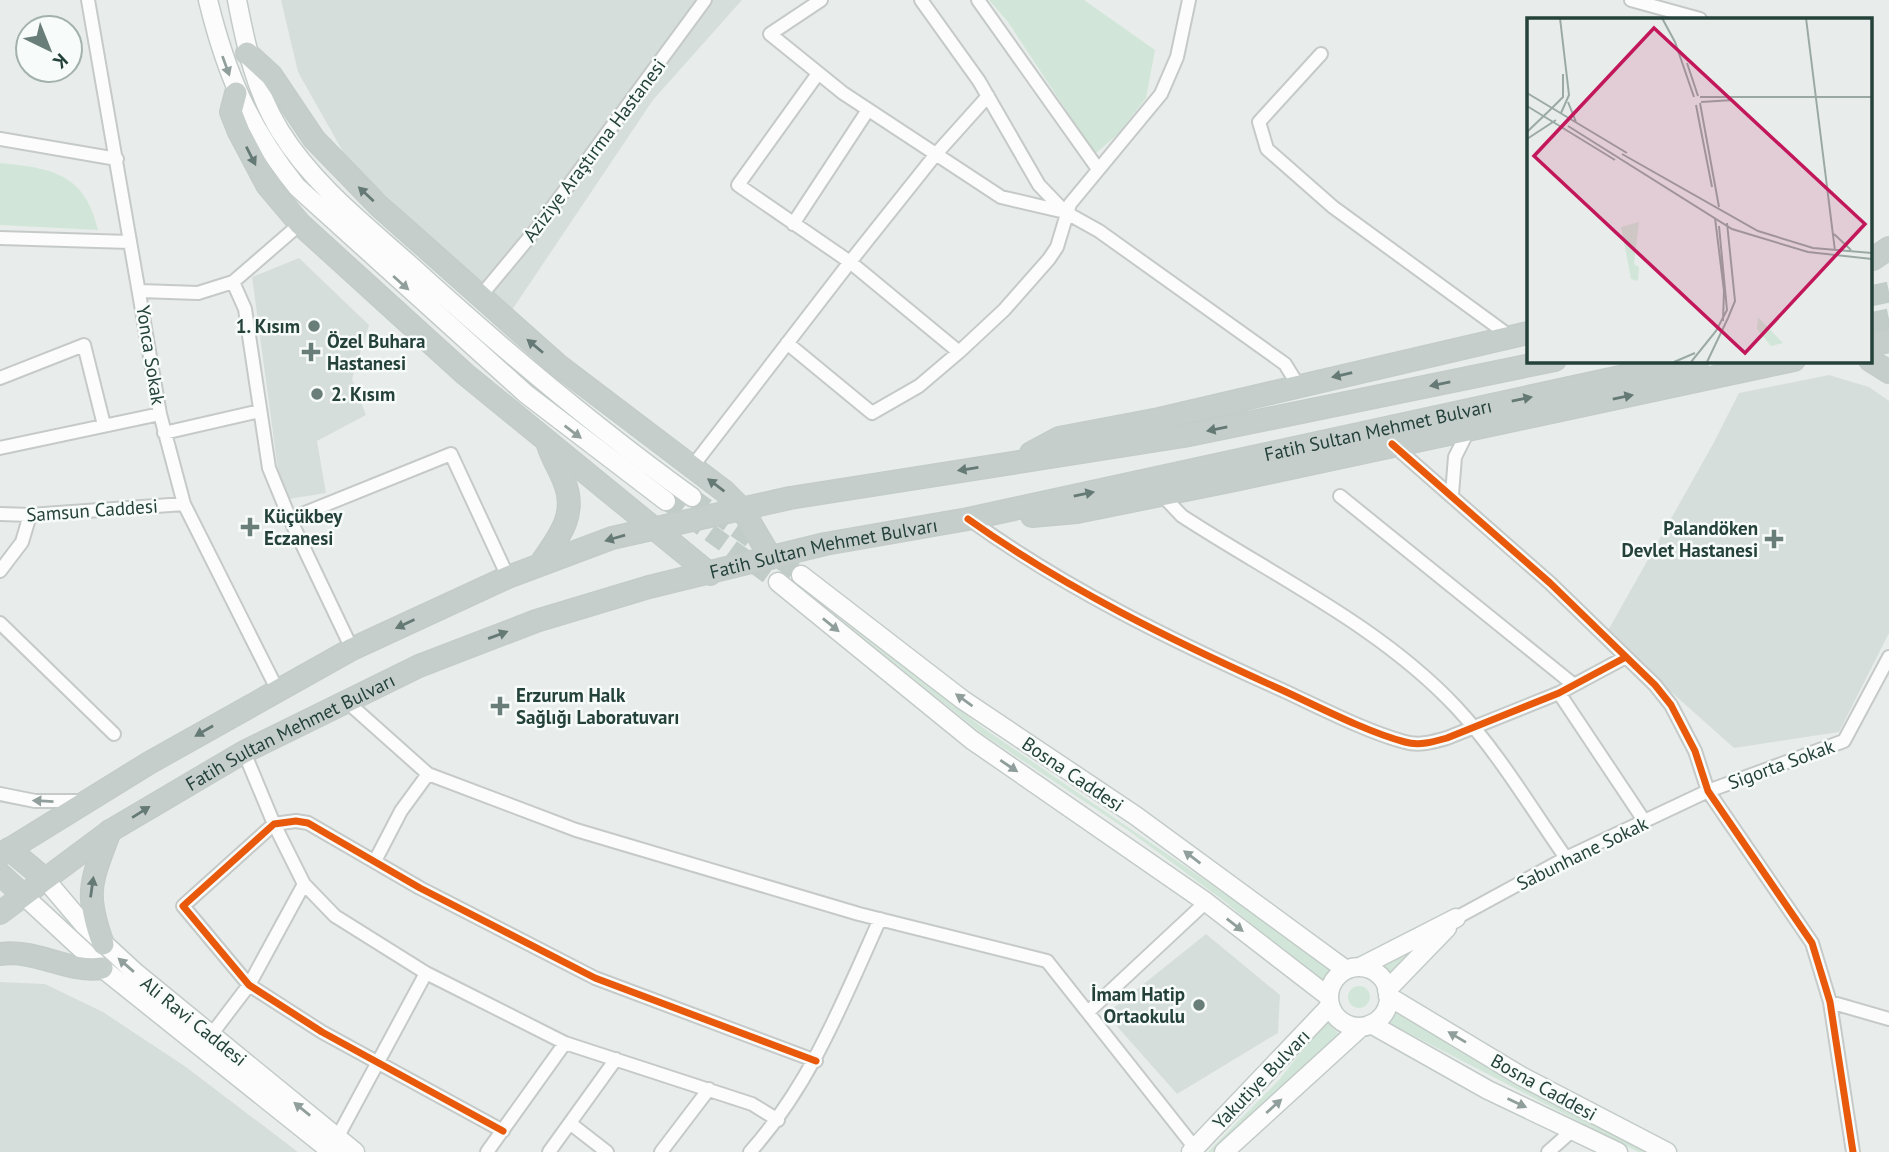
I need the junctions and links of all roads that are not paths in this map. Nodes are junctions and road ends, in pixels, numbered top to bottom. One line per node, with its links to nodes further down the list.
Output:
1 (88, 0): 19 (street, Yonca Sokak)
2 (208, 0): 14 (main road, one-way to 14)
3 (237, 0): 11 (main road)
4 (705, 0): 29 (street, Aziziye Araştırma Hastanesi)
5 (821, 0): 13 (street)
6 (921, 0): 15 (street)
7 (978, 0): 20 (street)
8 (1189, 0): 20 (street)
9 (1631, 0): 10 (street)
10 (1696, 18)
11 (247, 53): 29 (highway, one-way to 11); 55 (main road)
12 (1321, 54): 30 (street)
13 (817, 75): 16 (street); 23 (street)
14 (236, 93): 22 (highway, one-way to 22); 56 (main road, one-way to 56)
15 (988, 96): 18 (street); 21 (street)
16 (868, 110): 18 (street); 23 (street)
17 (0, 139): 19 (street)
18 (936, 154): 21 (street); 26 (street)
19 (117, 159): 25 (street, Yonca Sokak)
20 (1098, 169): 21 (street)
21 (1065, 212): 34 (street); 41 (street)
22 (300, 224): 27 (street); 47 (highway)
23 (793, 224): 26 (street)
24 (0, 239): 25 (street)
25 (130, 242): 28 (street, Yonca Sokak)
26 (850, 262): 32 (street); 34 (street)
27 (233, 282): 28 (street); 42 (street)
28 (140, 291): 43 (street, Yonca Sokak)
29 (480, 298): 51 (highway, one-way to 29)
30 (1520, 335): 41 (highway, one-way to 41)
31 (1889, 341): 33 (highway)
32 (787, 343): 34 (street); 51 (street)
33 (1871, 345)
34 (959, 352)
35 (1871, 361): 39 (highway)
36 (1545, 362): 50 (highway, Fatih Sultan Mehmet Bulvarı, one-way to 50)
37 (1689, 362): 61 (highway, Fatih Sultan Mehmet Bulvarı, one-way to 37)
38 (1785, 362): 45 (highway, one-way to 38)
39 (1889, 372)
40 (0, 378): 44 (street)
41 (1298, 385): 50 (highway)
42 (260, 411): 46 (street); 62 (street)
43 (160, 414): 44 (street); 46 (street, Yonca Sokak)
44 (104, 425): 49 (street)
45 (1469, 429): 48 (highway); 52 (street)
46 (164, 433): 57 (street, Yonca Sokak)
47 (547, 443): 63 (highway); 65 (highway)
48 (1392, 444): 52 (street); 53 (highway)
49 (0, 448)
50 (1013, 462): 58 (highway, Fatih Sultan Mehmet Bulvarı, one-way to 58)
51 (692, 467): 58 (highway, one-way to 51)
52 (1452, 494): 73 (street)
53 (1162, 495): 61 (highway); 79 (street)
54 (1340, 496): 75 (street)
55 (692, 497)
56 (666, 501)
57 (184, 504): 60 (street, Samsun Caddesi); 76 (street, Yonca Sokak)
58 (742, 509): 63 (highway, Fatih Sultan Mehmet Bulvarı); 64 (highway)
59 (0, 514): 60 (street, Samsun Caddesi)
60 (30, 515): 66 (street)
61 (973, 518): 64 (highway, Fatih Sultan Mehmet Bulvarı); 79 (street)
62 (289, 519): 69 (street); 72 (street)
63 (653, 528): 65 (highway, Fatih Sultan Mehmet Bulvarı, one-way to 65); 67 (highway)
64 (771, 558): 67 (highway, Fatih Sultan Mehmet Bulvarı)
65 (541, 563): 69 (highway, Fatih Sultan Mehmet Bulvarı)
66 (0, 571)
67 (710, 573): 78 (highway, Fatih Sultan Mehmet Bulvarı, one-way to 67)
68 (801, 575): 103 (main road, Bosna Caddesi, one-way to 68)
69 (508, 577): 72 (highway, Fatih Sultan Mehmet Bulvarı, one-way to 72)
70 (778, 582): 96 (main road, one-way to 96)
71 (0, 623): 80 (street)
72 (352, 649): 76 (highway, Fatih Sultan Mehmet Bulvarı)
73 (1626, 657): 75 (street); 83 (street)
74 (1889, 657): 83 (street, Sigorta Sokak)
75 (1574, 685): 77 (street)
76 (276, 689): 85 (highway, Fatih Sultan Mehmet Bulvarı, one-way to 85)
77 (1559, 693): 79 (street); 86 (street)
78 (345, 700): 81 (highway, Fatih Sultan Mehmet Bulvarı); 82 (street)
79 (1472, 725): 90 (street)
80 (114, 734)
81 (244, 752): 87 (street); 88 (highway, Fatih Sultan Mehmet Bulvarı, one-way to 81)
82 (428, 774): 91 (street); 99 (street)
83 (1708, 791): 86 (street, Sabunhane Sokak); 108 (street)
84 (0, 794): 85 (street, one-way to 84)
85 (87, 801): 89 (highway, Fatih Sultan Mehmet Bulvarı)
86 (1645, 822): 90 (street, Sabunhane Sokak)
87 (274, 824): 91 (street); 94 (street); 105 (street)
88 (110, 831): 93 (highway, Fatih Sultan Mehmet Bulvarı); 100 (highway, one-way to 88)
89 (3, 848): 93 (highway)
90 (1566, 858): 98 (street, Sabunhane Sokak)
91 (376, 861): 115 (street)
92 (0, 874): 95 (highway)
93 (45, 879): 95 (highway, Fatih Sultan Mehmet Bulvarı); 100 (main road, Ali Ravi Caddesi)
94 (304, 884): 104 (street); 105 (street)
95 (23, 895): 97 (highway); 102 (main road, Ali Ravi Caddesi)
96 (1206, 902): 107 (main road, one-way to 107); 109 (street)
97 (0, 913)
98 (1457, 918): 103 (main road); 106 (main road)
99 (880, 919): 109 (street); 115 (street)
100 (103, 944): 112 (main road, Ali Ravi Caddesi, one-way to 100)
101 (0, 954): 102 (highway)
102 (102, 968): 122 (main road, Ali Ravi Caddesi)
103 (1353, 969): 106 (main road); 107 (main road)
104 (426, 972): 113 (street); 116 (street)
105 (249, 985): 112 (street); 116 (street)
106 (1388, 993): 111 (main road); 133 (main road, Bosna Caddesi, one-way to 106)
107 (1329, 1002): 111 (main road); 124 (main road, Yakutiye Bulvarı)
108 (1830, 1002): 110 (street); 134 (street)
109 (1088, 1012): 124 (street)
110 (1889, 1019)
111 (1366, 1025): 120 (main road, one-way to 120); 123 (main road, Yakutiye Bulvarı, one-way to 111)
112 (211, 1035): 122 (main road, Ali Ravi Caddesi, one-way to 112)
113 (565, 1043): 114 (street); 121 (street)
114 (616, 1059): 117 (street); 119 (street)
115 (816, 1061): 118 (street)
116 (380, 1063): 121 (street); 122 (street)
117 (709, 1089): 118 (street); 129 (street)
118 (778, 1120): 130 (street)
119 (571, 1124): 127 (street); 128 (street)
120 (1574, 1129): 131 (street); 132 (main road)
121 (503, 1131): 126 (street)
122 (335, 1145): 125 (main road, Ali Ravi Caddesi)
123 (1234, 1149)
124 (1193, 1150)
125 (355, 1152)
126 (487, 1152)
127 (549, 1152)
128 (607, 1152)
129 (661, 1152)
130 (750, 1152)
131 (1548, 1152)
132 (1618, 1152)
133 (1667, 1152)
134 (1853, 1152)

